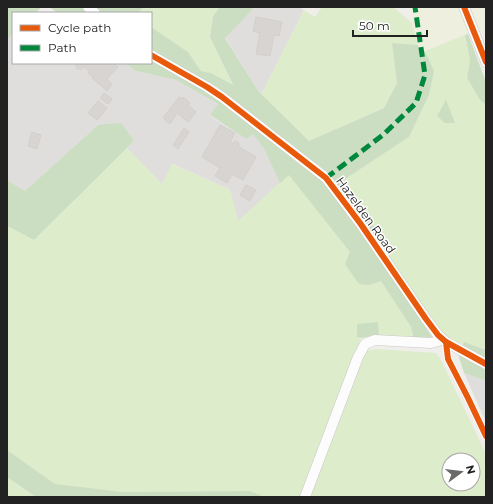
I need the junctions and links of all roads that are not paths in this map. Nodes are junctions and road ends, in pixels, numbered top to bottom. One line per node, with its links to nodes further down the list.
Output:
1 (464, 7): 3 (street)
2 (152, 56): 4 (street, Hazelden Road)
3 (486, 62)
4 (442, 340): 5 (street, Hazelden Road); 6 (street)
5 (486, 364)
6 (305, 497)

